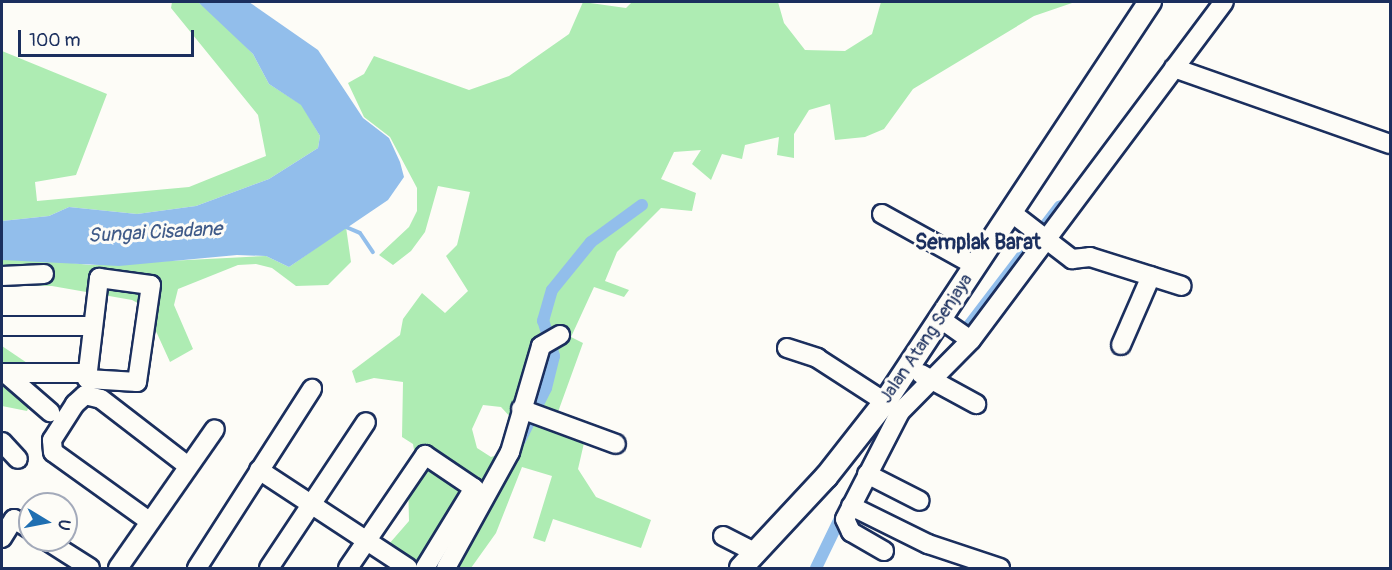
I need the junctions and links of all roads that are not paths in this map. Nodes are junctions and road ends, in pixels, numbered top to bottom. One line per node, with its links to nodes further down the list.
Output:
1 (1150, 2): 5 (main road, Jalan Atang Senjaya)
2 (1224, 2): 3 (street)
3 (1174, 68): 4 (street); 7 (street)
4 (1390, 144)
5 (1012, 213): 7 (street); 8 (main road, Jalan Atang Senjaya)
6 (882, 214): 8 (street)
7 (1046, 239): 11 (street); 15 (street)
8 (975, 266): 15 (main road, Jalan Atang Senjaya)
9 (44, 274): 10 (street)
10 (2, 276)
11 (1151, 276): 12 (street); 17 (street)
12 (1182, 286)
13 (2, 326): 14 (street)
14 (93, 326): 20 (street); 20 (street)
15 (959, 332): 21 (main road, Jalan Atang Senjaya); 21 (street)
16 (552, 338): 26 (street)
17 (1121, 345)
18 (787, 348): 23 (street)
19 (3, 373): 20 (street); 25 (street)
20 (88, 373)
21 (920, 373): 23 (main road, Jalan Atang Senjaya); 24 (street); 32 (street)
22 (312, 389): 34 (street)
23 (885, 402): 32 (main road, Jalan Atang Senjaya)
24 (976, 404)
25 (50, 412)
26 (528, 412): 30 (street); 53 (street)
27 (366, 422): 36 (street)
28 (215, 429): 33 (street)
29 (2, 442): 31 (street)
30 (616, 444)
31 (18, 459)
32 (864, 461): 35 (street); 37 (street); 45 (main road, Jalan Atang Senjaya)
33 (188, 466): 39 (street); 39 (street)
34 (259, 470): 36 (street); 48 (street)
35 (920, 501)
36 (310, 506): 42 (street); 49 (street)
37 (851, 506): 43 (street); 54 (street)
38 (8, 515): 41 (street)
39 (149, 521): 47 (street)
40 (723, 536): 45 (street)
41 (2, 538)
42 (366, 541): 50 (street); 51 (street); 52 (street)
43 (884, 551)
44 (65, 552): 46 (street)
45 (749, 561)
46 (90, 568)
47 (118, 568)
48 (197, 568)
49 (269, 568)
50 (348, 568)
51 (408, 568)
52 (425, 568)
53 (446, 568)
54 (1000, 568)

